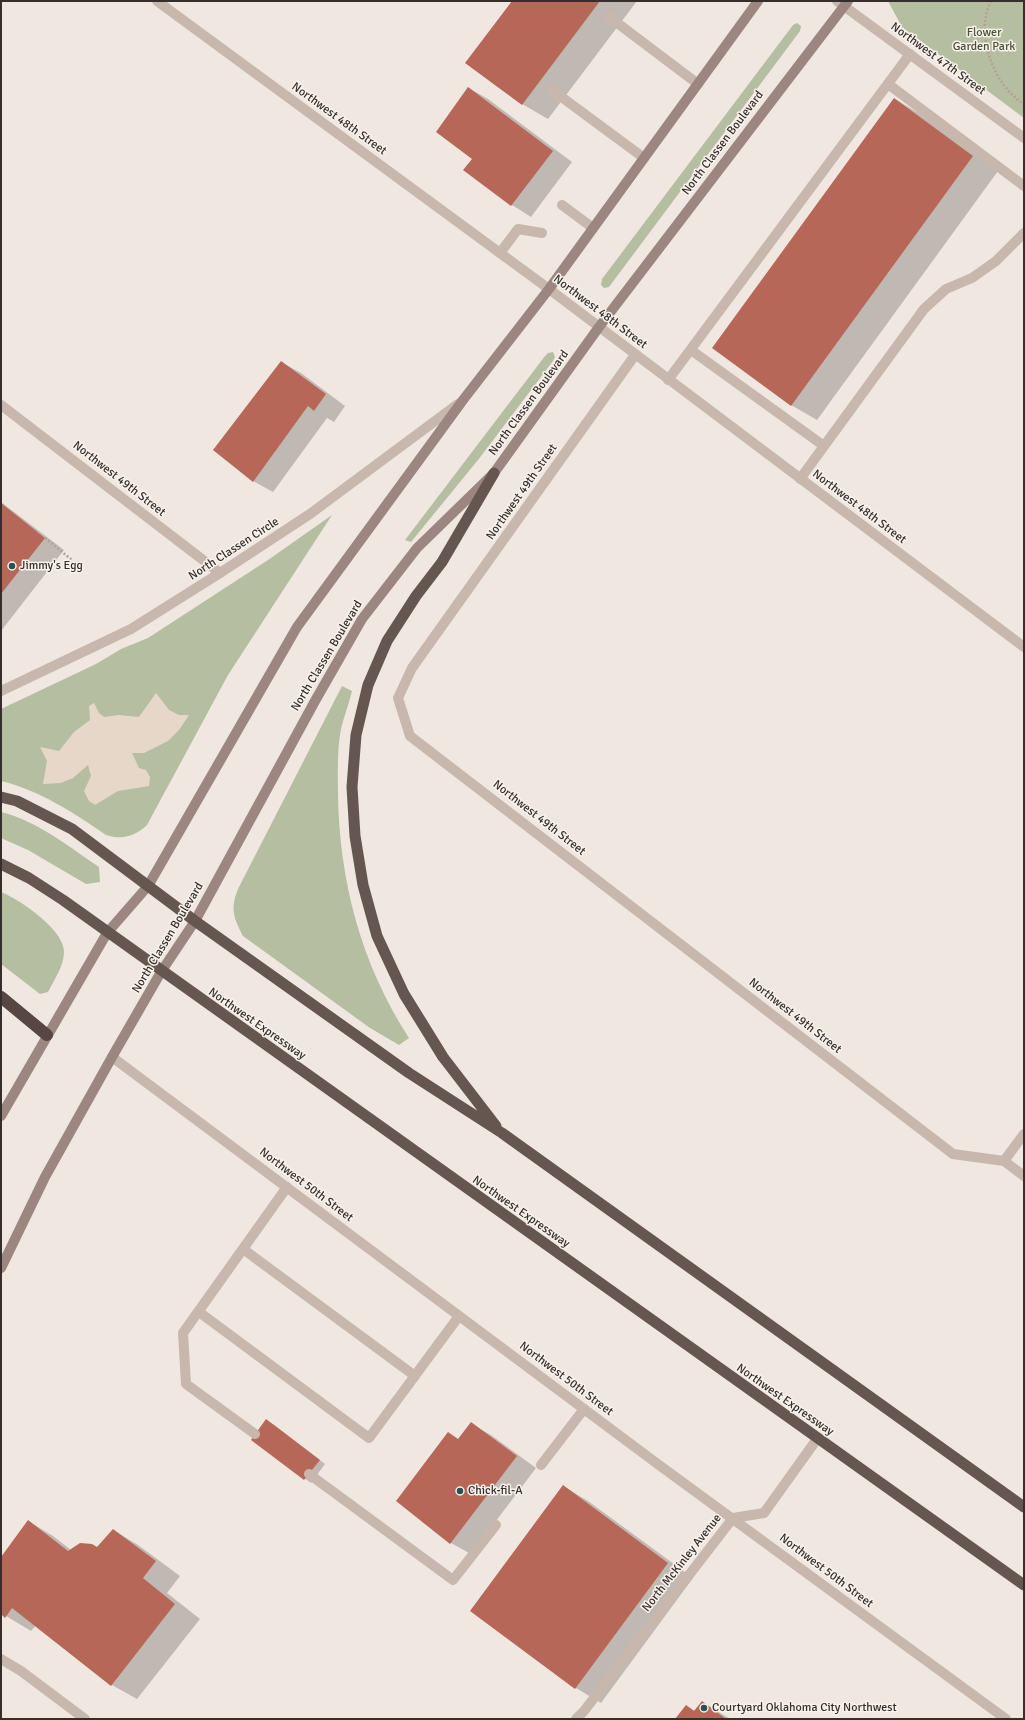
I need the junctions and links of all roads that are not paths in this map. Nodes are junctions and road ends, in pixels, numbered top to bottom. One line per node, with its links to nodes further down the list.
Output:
1 (157, 1): 16 (street, Northwest 48th Street)
2 (758, 1): 6 (main road)
3 (843, 3): 5 (street, Northwest 47th Street); 18 (main road, North Classen Boulevard)
4 (608, 16): 6 (street)
5 (910, 54): 7 (street); 9 (street, Northwest 47th Street)
6 (698, 84): 10 (main road)
7 (888, 84): 11 (street); 19 (street)
8 (552, 90): 10 (street)
9 (1024, 138)
10 (644, 158): 13 (main road)
11 (1024, 186)
12 (562, 205): 13 (street)
13 (593, 228): 17 (main road)
14 (542, 233): 16 (street)
15 (1024, 233): 24 (street)
16 (500, 253): 17 (street, Northwest 48th Street)
17 (549, 290): 18 (street, Northwest 48th Street); 22 (main road)
18 (599, 327): 20 (street, Northwest 48th Street); 25 (main road, North Classen Boulevard)
19 (691, 350): 21 (street); 24 (street)
20 (635, 355): 21 (street, Northwest 48th Street); 42 (street, Northwest 49th Street)
21 (668, 380): 26 (street, Northwest 48th Street)
22 (463, 400): 27 (street, North Classen Circle); 32 (main road)
23 (1, 405): 27 (street, Northwest 49th Street)
24 (824, 446): 26 (street)
25 (494, 473): 33 (main road, North Classen Boulevard); 40 (highway)
26 (800, 479): 28 (street, Northwest 48th Street)
27 (220, 573): 29 (street, North Classen Circle)
28 (1024, 647)
29 (1, 690)
30 (1, 797): 32 (highway)
31 (1, 864): 34 (highway, Northwest Expressway)
32 (148, 886): 33 (highway); 34 (main road)
33 (195, 921): 35 (main road, North Classen Boulevard); 40 (highway)
34 (107, 933): 35 (highway, Northwest Expressway); 37 (main road)
35 (161, 972): 38 (main road, North Classen Boulevard); 52 (highway, Northwest Expressway)
36 (1, 998): 37 (highway)
37 (47, 1035): 39 (main road)
38 (112, 1056): 44 (street, Northwest 50th Street); 46 (main road, North Classen Boulevard)
39 (1, 1116)
40 (502, 1133): 55 (highway)
41 (1024, 1134): 42 (street)
42 (1004, 1161): 43 (street, Northwest 49th Street)
43 (1024, 1176)
44 (287, 1187): 45 (street); 48 (street, Northwest 50th Street)
45 (243, 1249): 47 (street); 49 (street)
46 (1, 1268)
47 (199, 1312): 49 (street); 51 (street)
48 (459, 1316): 49 (street); 50 (street, Northwest 50th Street)
49 (415, 1376)
50 (584, 1409): 53 (street); 56 (street, Northwest 50th Street)
51 (255, 1434)
52 (817, 1439): 56 (street, North McKinley Avenue); 58 (highway, Northwest Expressway)
53 (541, 1465)
54 (309, 1474): 57 (street)
55 (1024, 1507)
56 (733, 1518): 61 (street, North McKinley Avenue); 62 (street, Northwest 50th Street)
57 (496, 1525)
58 (1024, 1585)
59 (1, 1659): 60 (street)
60 (85, 1719)
61 (576, 1719)
62 (1006, 1719)

